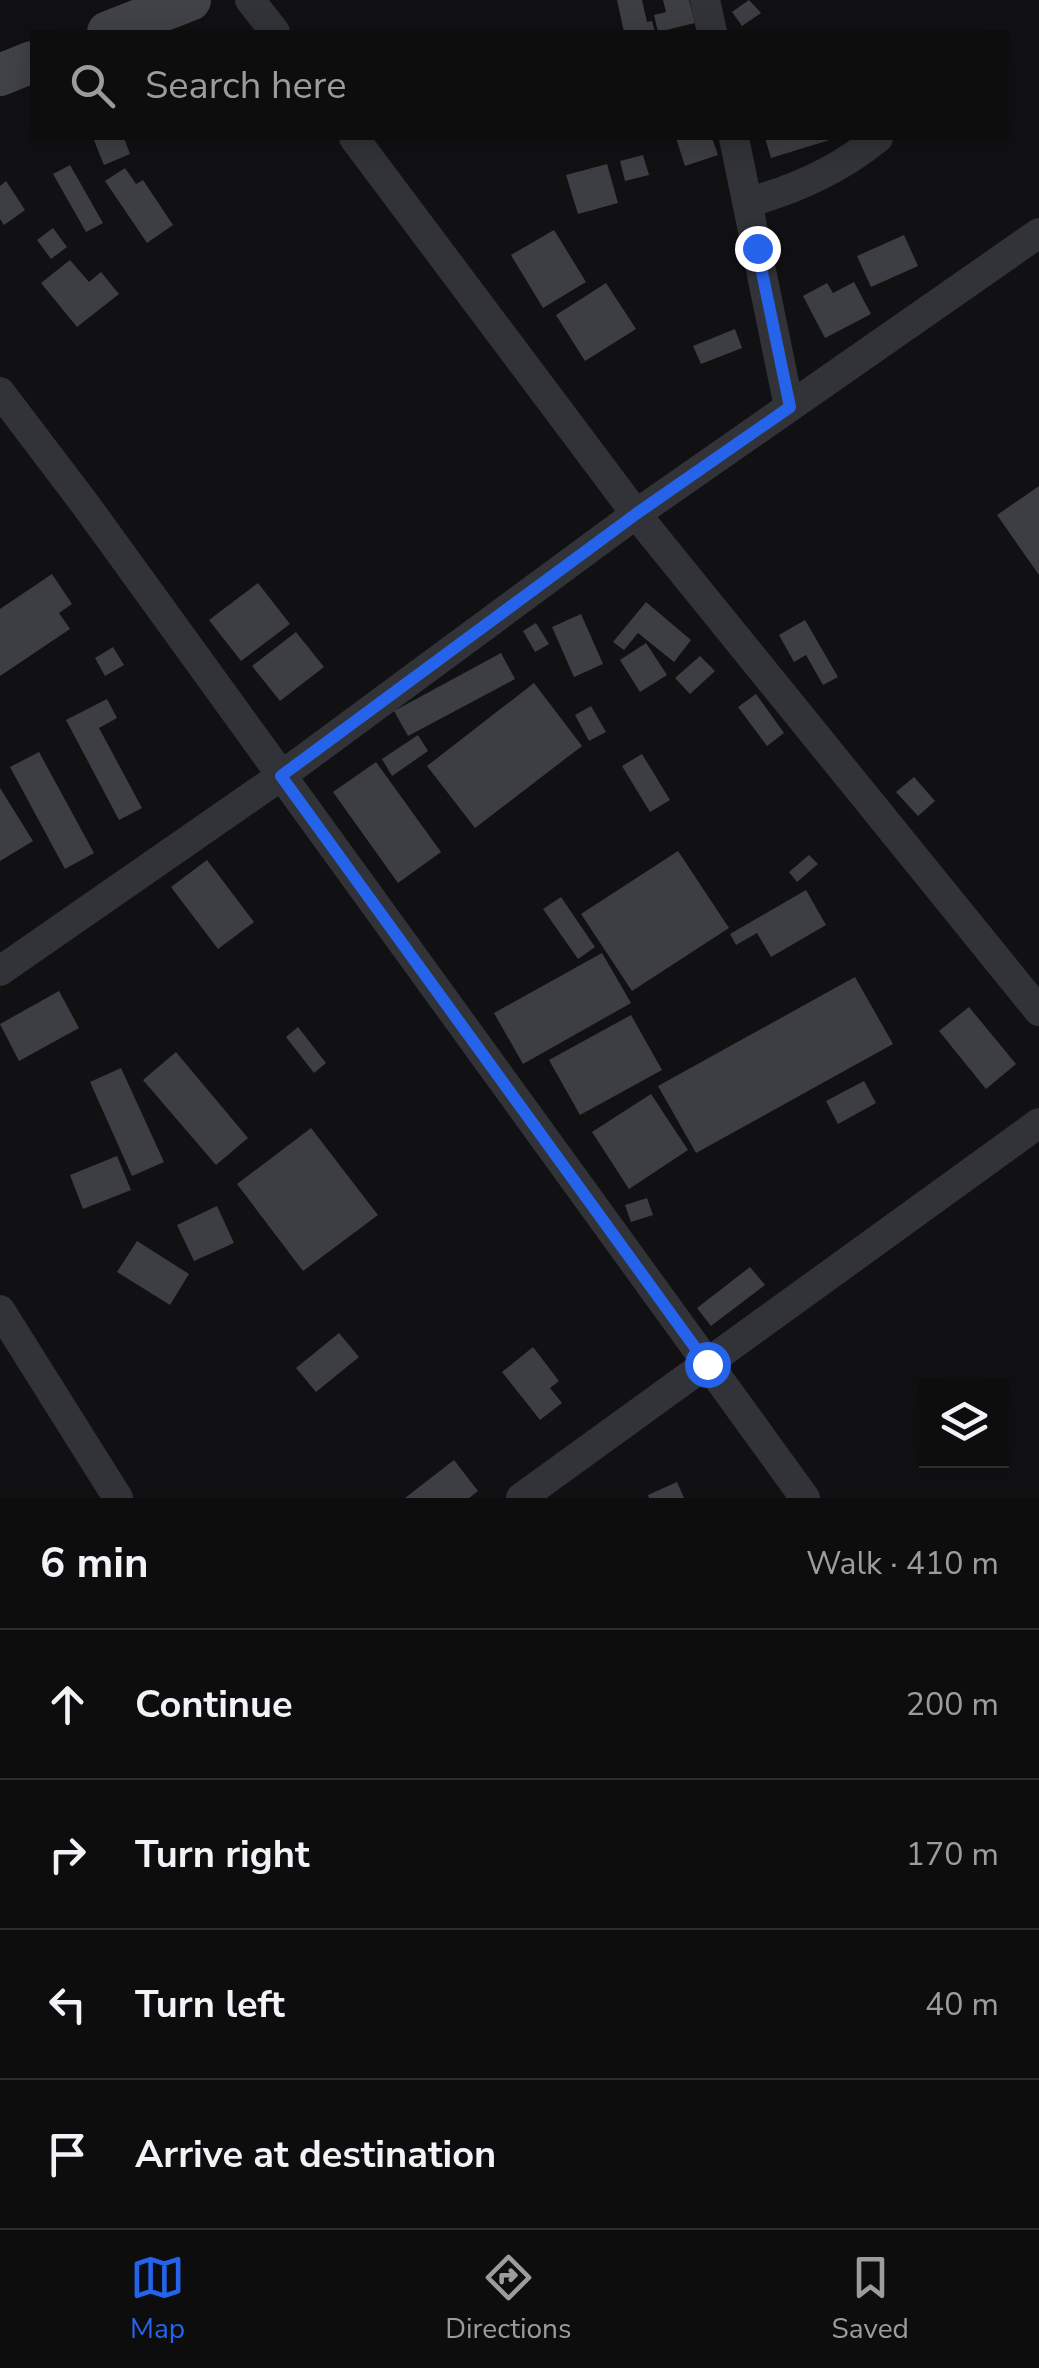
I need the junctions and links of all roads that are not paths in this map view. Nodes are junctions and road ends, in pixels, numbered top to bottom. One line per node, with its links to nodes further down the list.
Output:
1 (190, 0): 4 (main road)
2 (250, 0): 5 (street)
3 (705, 0): 6 (street)
4 (113, 30)
5 (273, 30)
6 (712, 30)
7 (30, 63): 8 (main road)
8 (0, 76)
9 (356, 140): 16 (street)
10 (734, 140): 12 (street)
11 (875, 140): 12 (street)
12 (749, 202): 15 (street)
13 (1039, 233): 15 (street)
14 (0, 392): 17 (street)
15 (790, 407): 16 (street)
16 (636, 514): 17 (street); 19 (street)
17 (281, 776): 18 (street); 22 (street)
18 (0, 971)
19 (1039, 1011)
20 (1039, 1123): 22 (street)
21 (0, 1310): 23 (street)
22 (707, 1364): 24 (street); 25 (street)
23 (118, 1498)
24 (521, 1498)
25 (805, 1498)

